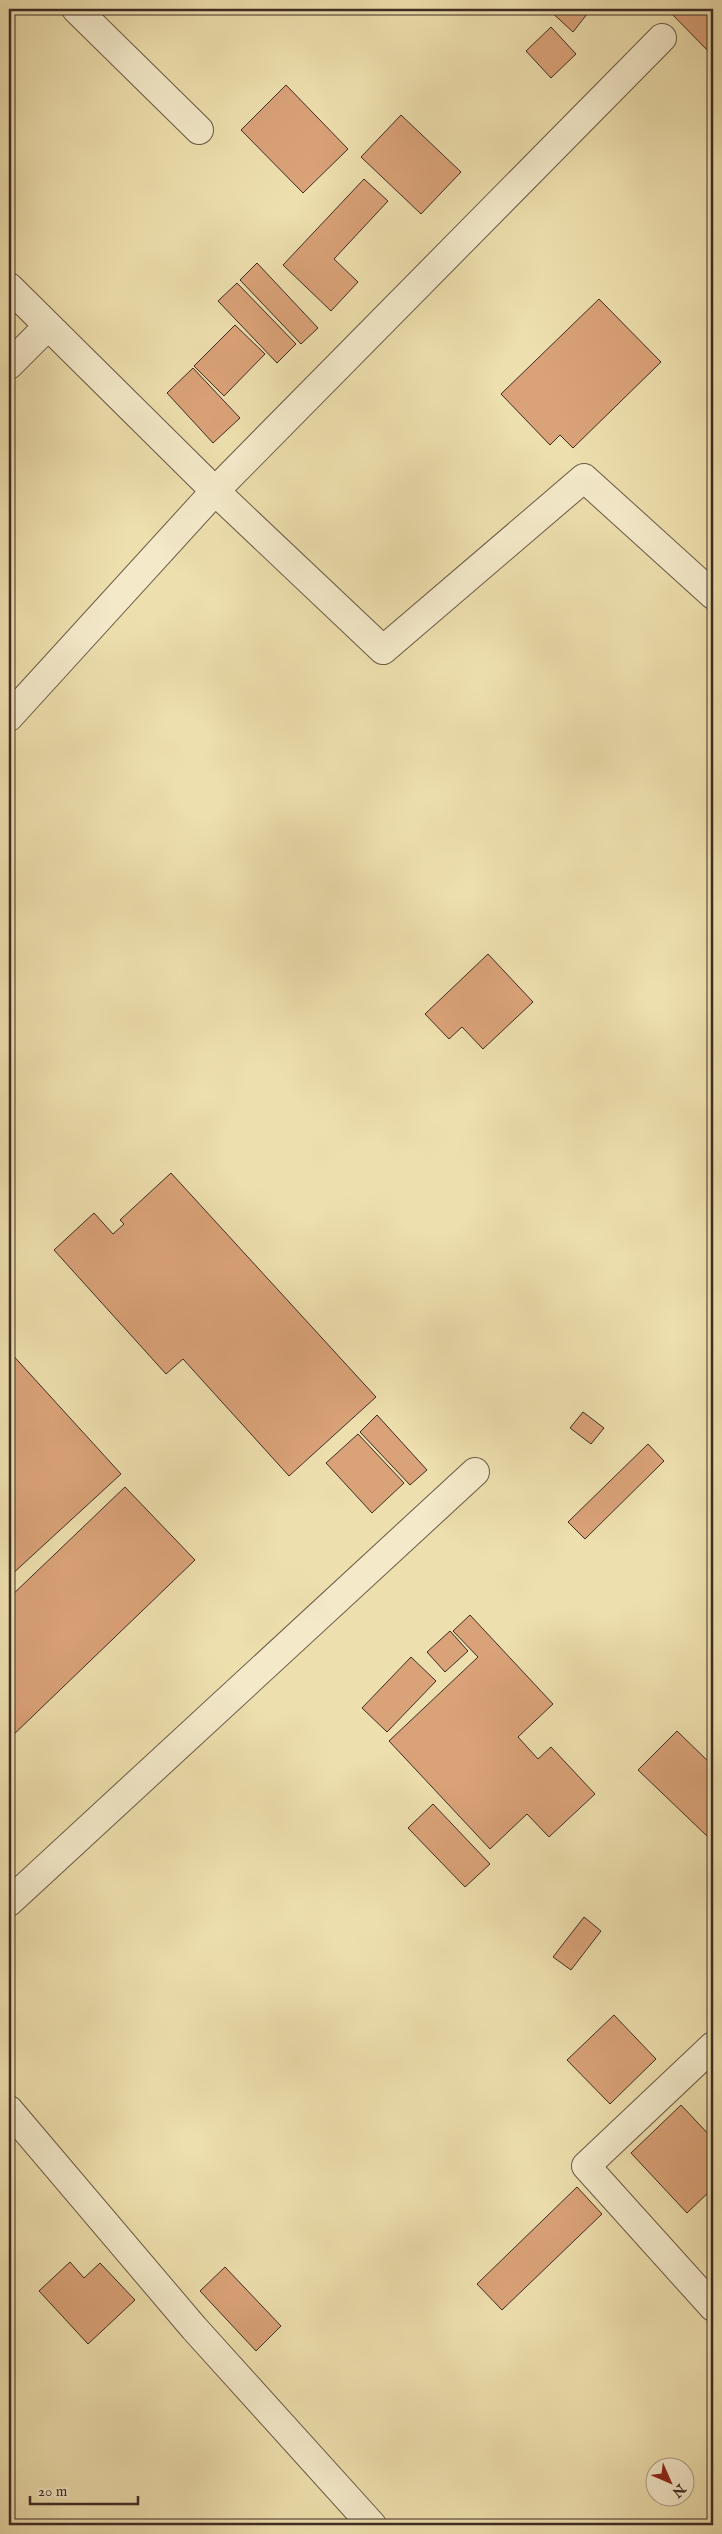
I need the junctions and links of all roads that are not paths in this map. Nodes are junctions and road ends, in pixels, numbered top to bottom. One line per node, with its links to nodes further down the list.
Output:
1 (76, 9): 3 (street)
2 (662, 38): 7 (street)
3 (199, 130)
4 (9, 287): 5 (street)
5 (48, 326): 6 (street); 7 (street)
6 (9, 365)
7 (215, 491): 8 (street); 9 (street)
8 (713, 595)
9 (9, 717)
10 (475, 1472): 11 (street)
11 (9, 1902)
12 (713, 2046): 14 (street)
13 (9, 2110): 15 (street)
14 (713, 2306)
15 (372, 2525)

